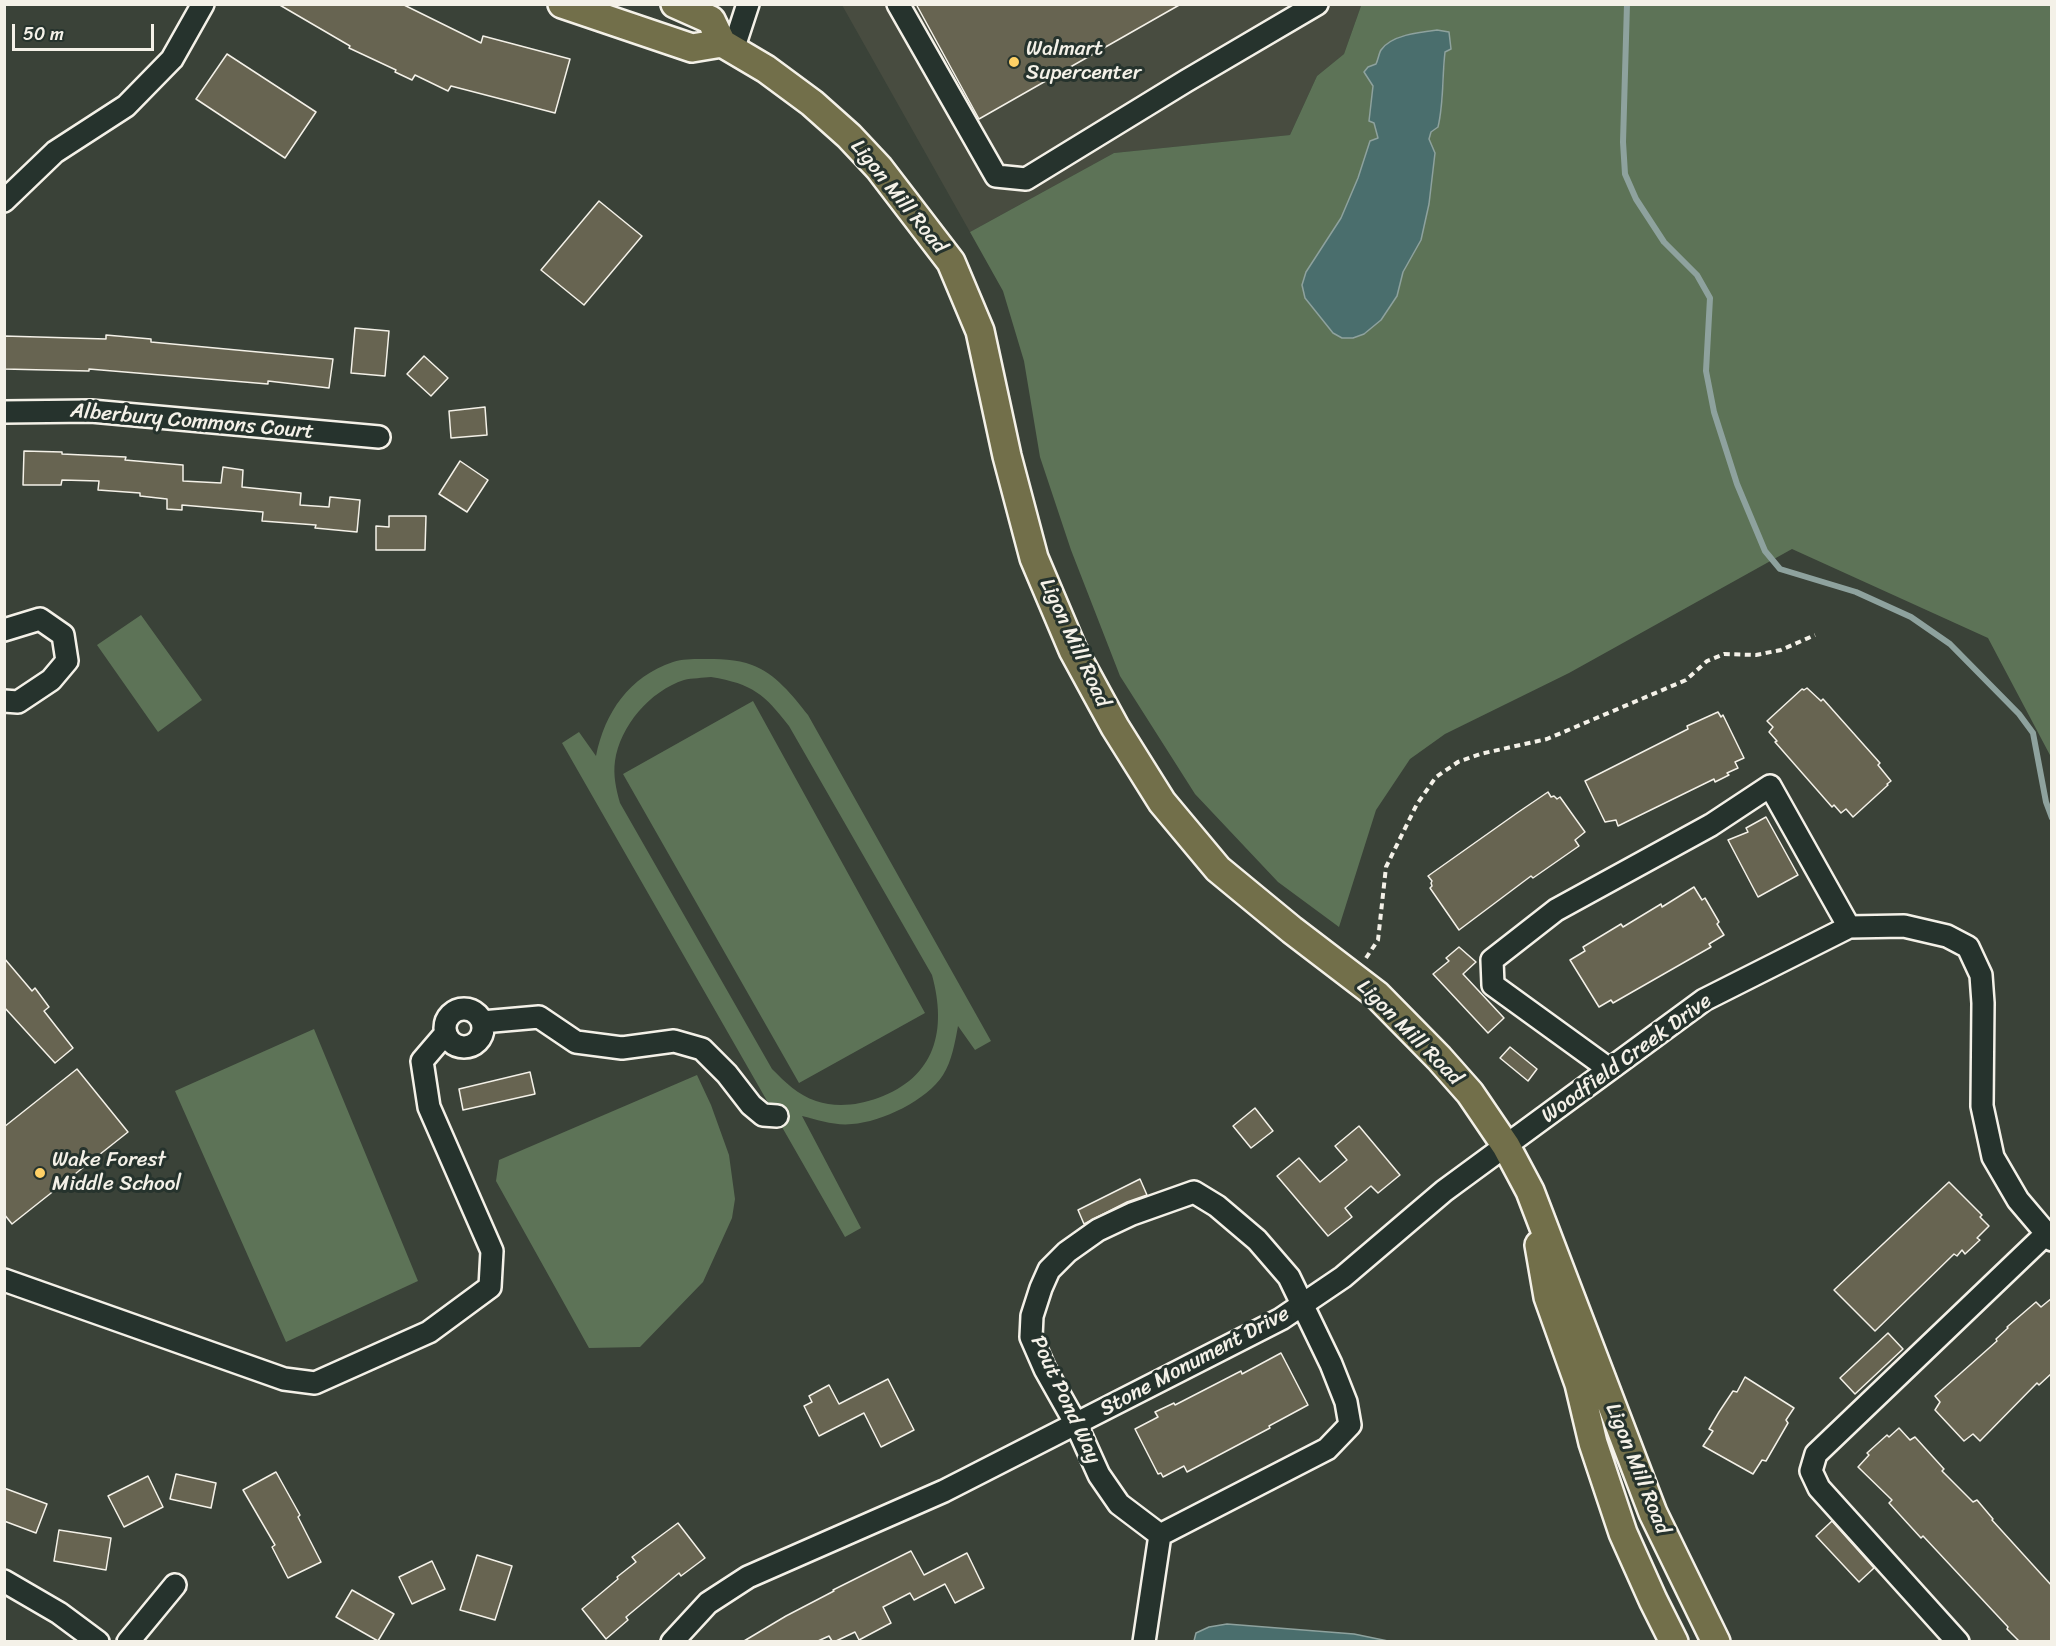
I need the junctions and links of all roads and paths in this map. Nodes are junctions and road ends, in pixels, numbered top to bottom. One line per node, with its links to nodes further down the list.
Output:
1 (203, 4): 8 (street)
2 (562, 4): 7 (main road)
3 (675, 4): 7 (main road, Ligon Mill Road)
4 (748, 4): 7 (street)
5 (898, 4): 6 (street)
6 (1317, 4)
7 (727, 46): 18 (main road, Ligon Mill Road)
8 (4, 201)
9 (4, 412): 10 (street, Alberbury Commons Court)
10 (379, 437)
11 (4, 630): 13 (street)
12 (1815, 634): 15 (path)
13 (4, 701)
14 (1849, 927): 16 (street, Woodfield Creek Drive); 16 (street); 20 (street, Woodfield Creek Drive)
15 (1364, 961)
16 (1609, 1069): 18 (street, Woodfield Creek Drive)
17 (777, 1116): 21 (street)
18 (1506, 1146): 19 (main road, Ligon Mill Road); 22 (street, Stone Monument Drive)
19 (1530, 1191): 31 (main road, Ligon Mill Road); 32 (main road, Ligon Mill Road)
20 (2049, 1237): 33 (street, Woodfield Creek Drive)
21 (4, 1280)
22 (1302, 1305): 23 (street, Stone Monument Drive); 23 (street, Pout Pond Way); 24 (street, Pout Pond Way)
23 (1076, 1424): 24 (street, Pout Pond Way); 29 (street, Stone Monument Drive)
24 (1160, 1534): 30 (street)
25 (4, 1581): 27 (street)
26 (175, 1585): 28 (street)
27 (98, 1641)
28 (128, 1641)
29 (672, 1641)
30 (1144, 1641)
31 (1674, 1641)
32 (1716, 1641)
33 (1958, 1641)

